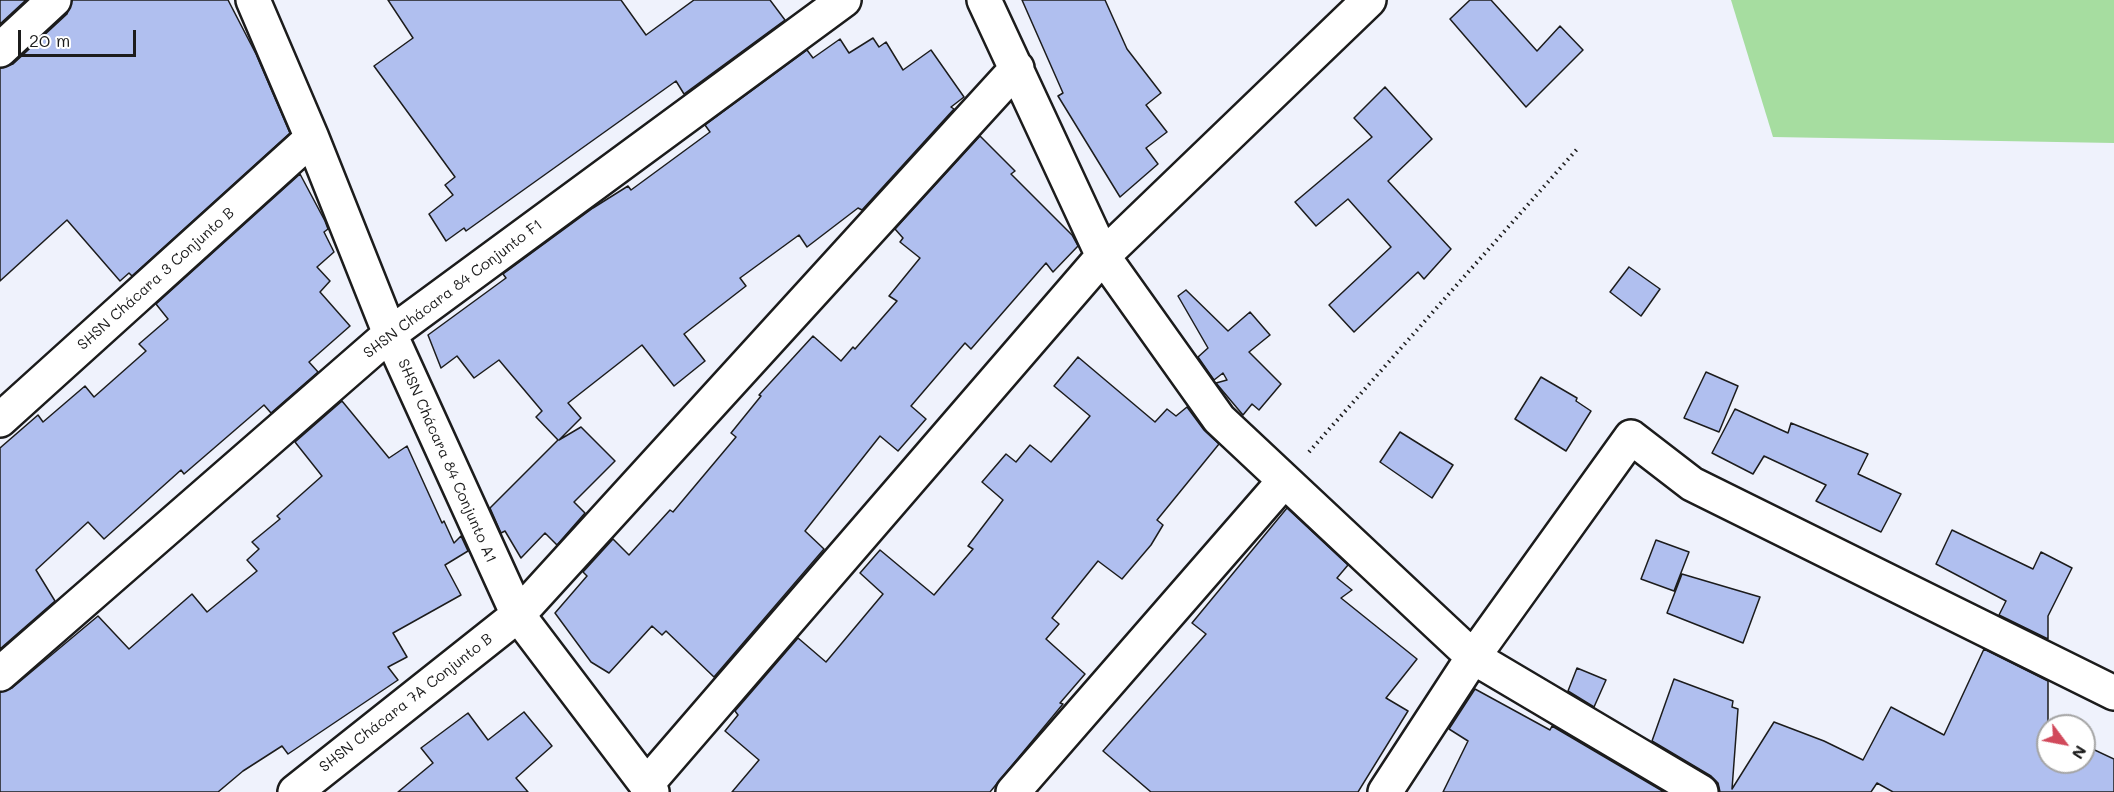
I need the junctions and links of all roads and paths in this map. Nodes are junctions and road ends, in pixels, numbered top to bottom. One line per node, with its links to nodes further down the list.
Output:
1 (54, 0): 6 (street)
2 (253, 0): 8 (street, SHSN Chácara 84 Conjunto A1)
3 (844, 0): 11 (street, SHSN Chácara 84 Conjunto F1)
4 (984, 0): 7 (street)
5 (1369, 0): 10 (street)
6 (0, 50)
7 (1017, 68): 10 (street); 14 (street, SHSN Chácara 7A Conjunto B)
8 (312, 138): 11 (street, SHSN Chácara 84 Conjunto A1); 12 (street, SHSN Chácara 3 Conjunto B)
9 (1579, 147): 13 (path)
10 (1103, 256): 13 (street); 18 (street)
11 (390, 333): 14 (street, SHSN Chácara 84 Conjunto A1); 16 (street, SHSN Chácara 84 Conjunto F1)
12 (0, 420)
13 (1284, 481): 15 (street); 20 (street)
14 (518, 615): 18 (street, SHSN Chácara 84 Conjunto A1); 19 (street, SHSN Chácara 7A Conjunto B)
15 (1473, 657): 17 (street); 21 (street); 22 (street)
16 (0, 674)
17 (2114, 693)
18 (649, 788)
19 (295, 792)
20 (1013, 792)
21 (1385, 792)
22 (1701, 792)

